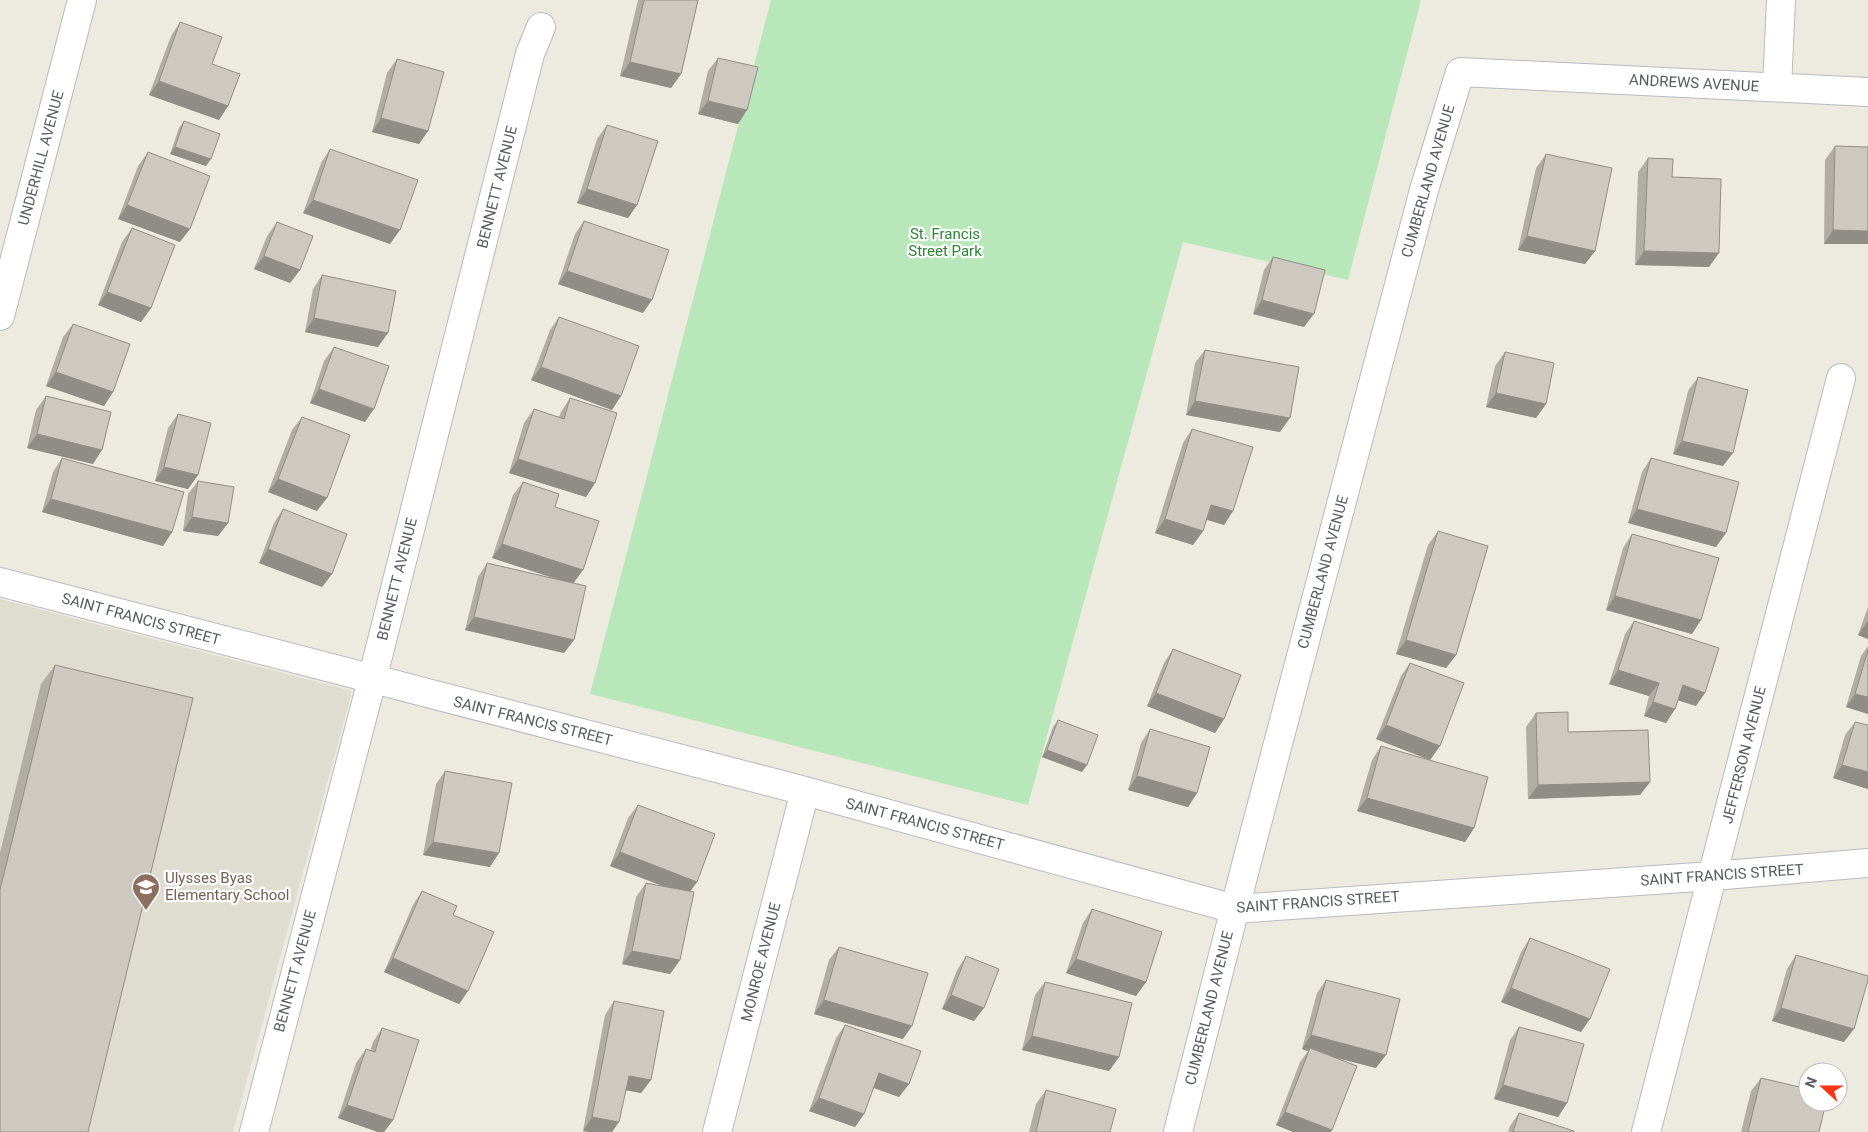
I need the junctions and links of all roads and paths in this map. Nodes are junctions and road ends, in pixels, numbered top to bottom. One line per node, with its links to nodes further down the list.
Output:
1 (82, 0): 7 (street, UNDERHILL AVENUE)
2 (1781, 0): 5 (street)
3 (541, 27): 10 (street, BENNETT AVENUE)
4 (1519, 74): 5 (street, ANDREWS AVENUE); 14 (street, CUMBERLAND AVENUE)
5 (1777, 87): 6 (street, ANDREWS AVENUE)
6 (1868, 92)
7 (0, 316)
8 (1841, 378): 13 (street, JEFFERSON AVENUE)
9 (0, 582): 10 (street, SAINT FRANCIS STREET)
10 (372, 680): 11 (street, SAINT FRANCIS STREET); 15 (street, BENNETT AVENUE)
11 (805, 792): 14 (street, SAINT FRANCIS STREET); 16 (street, MONROE AVENUE)
12 (1868, 863): 13 (street, SAINT FRANCIS STREET)
13 (1712, 876): 14 (street, SAINT FRANCIS STREET); 18 (street, JEFFERSON AVENUE)
14 (1235, 909): 17 (street, CUMBERLAND AVENUE)
15 (254, 1132)
16 (717, 1132)
17 (1178, 1132)
18 (1646, 1132)

